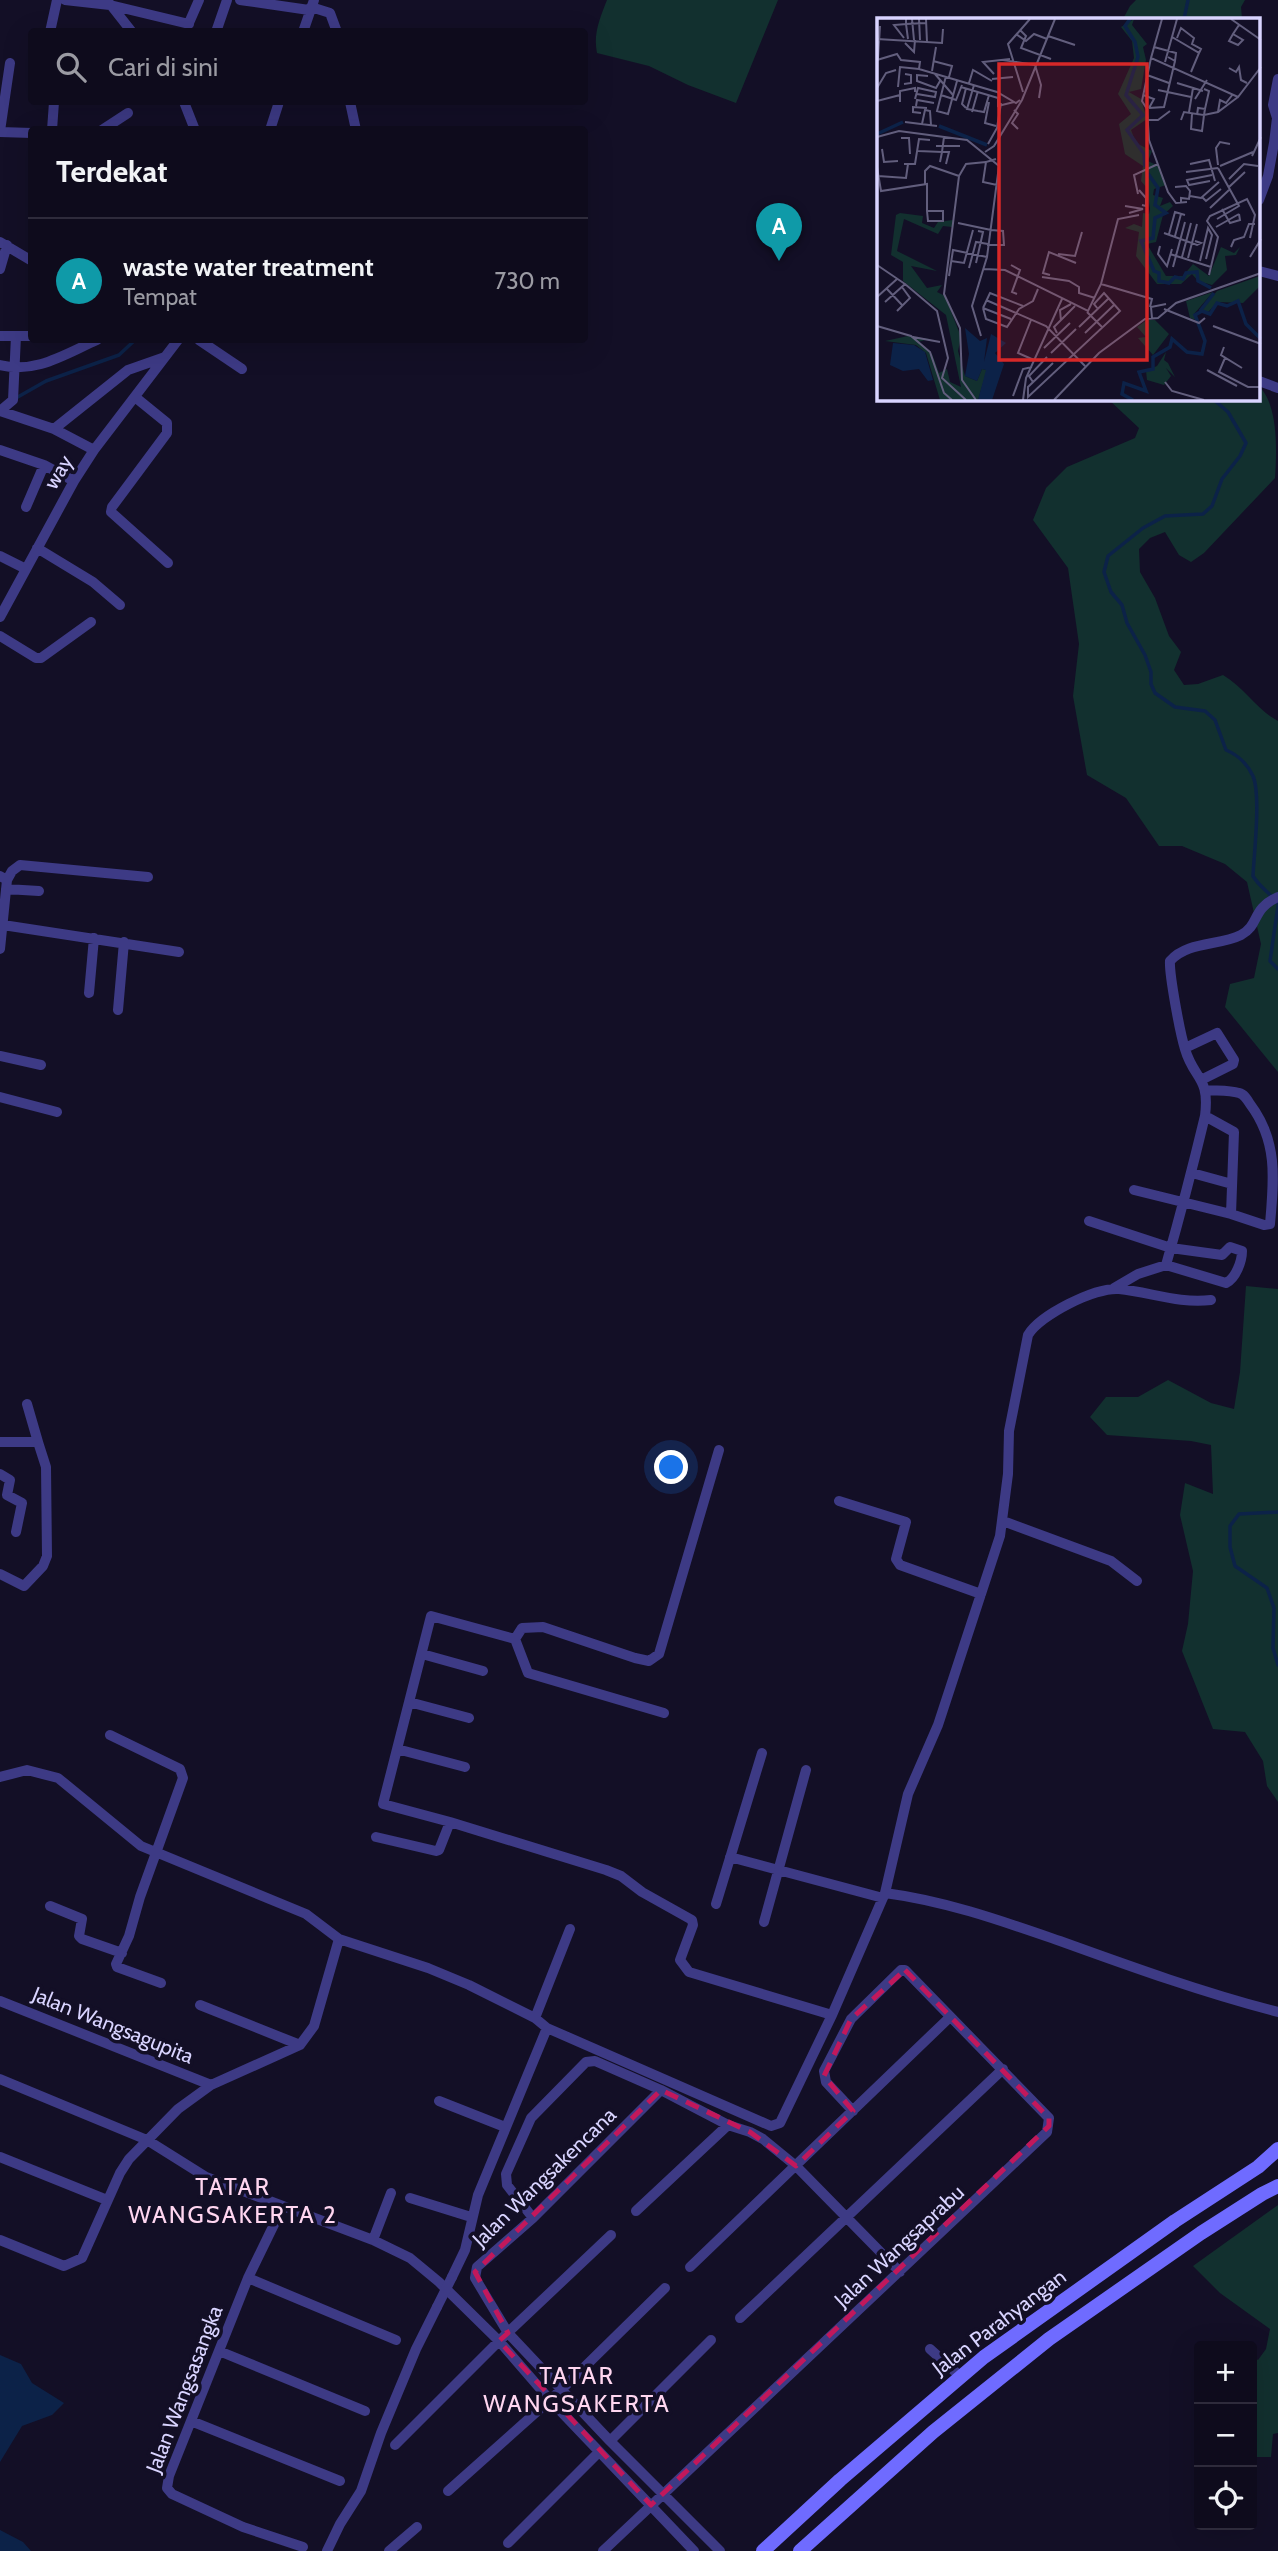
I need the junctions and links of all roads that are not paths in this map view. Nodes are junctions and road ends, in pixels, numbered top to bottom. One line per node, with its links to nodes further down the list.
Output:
1 (57, 0): 8 (street)
2 (65, 0): 6 (street)
3 (199, 0): 10 (street)
4 (227, 0): 11 (street)
5 (240, 0): 7 (street)
6 (108, 3): 9 (street); 10 (street)
7 (311, 6): 12 (street); 13 (street)
8 (51, 28)
9 (129, 28)
10 (187, 28)
11 (217, 28)
12 (304, 28)
13 (336, 28)
14 (10, 63): 27 (street)
15 (1278, 79): 16 (street)
16 (1277, 91): 29 (street)
17 (54, 105): 22 (street)
18 (185, 105): 24 (street)
19 (278, 105): 25 (street)
20 (351, 105): 26 (street)
21 (128, 113): 23 (street)
22 (52, 126)
23 (108, 126)
24 (193, 126)
25 (271, 126)
26 (355, 126)
27 (0, 131): 28 (street)
28 (28, 133)
29 (1260, 197)
30 (3, 243): 31 (street); 32 (street)
31 (28, 259)
32 (0, 269)
33 (1260, 271): 34 (street)
34 (1278, 276)
35 (0, 336): 36 (street)
36 (16, 336): 37 (street); 43 (street)
37 (28, 336)
38 (90, 343): 43 (street)
39 (176, 343): 41 (street, way)
40 (203, 343): 44 (street)
41 (166, 356): 47 (street, way); 49 (street)
42 (0, 365): 43 (street)
43 (14, 369): 48 (street)
44 (242, 369)
45 (1260, 381): 46 (street)
46 (1278, 388)
47 (135, 397): 51 (street, way); 57 (street)
48 (0, 411): 49 (street)
49 (54, 429): 51 (street)
50 (0, 450): 52 (street)
51 (94, 450): 53 (street, way)
52 (44, 465): 53 (street); 54 (street)
53 (74, 481): 55 (street, way)
54 (26, 507)
55 (37, 548): 58 (street, way); 59 (street)
56 (0, 556): 58 (street)
57 (168, 563)
58 (26, 569): 60 (street, way)
59 (120, 605)
60 (0, 617)
61 (91, 622): 62 (street)
62 (0, 636)
63 (148, 877): 64 (street)
64 (4, 882): 65 (street); 67 (street)
65 (39, 891)
66 (1275, 899): 74 (street)
67 (3, 925): 68 (street); 70 (street)
68 (94, 938): 69 (street); 72 (street)
69 (124, 942): 71 (street); 73 (street)
70 (0, 950)
71 (178, 952)
72 (89, 993)
73 (118, 1010)
74 (1185, 1048): 77 (street); 77 (street)
75 (0, 1056): 76 (street)
76 (41, 1065)
77 (1203, 1079): 78 (street)
78 (1206, 1090): 81 (street); 86 (street)
79 (0, 1097): 80 (street)
80 (57, 1112)
81 (1205, 1116): 82 (street); 83 (street)
82 (1192, 1173): 83 (street); 85 (street)
83 (1233, 1184): 86 (street)
84 (1134, 1190): 85 (street)
85 (1183, 1203): 86 (street); 88 (street)
86 (1231, 1214)
87 (1089, 1221): 88 (street)
88 (1171, 1248): 89 (street); 89 (street)
89 (1166, 1265): 90 (street)
90 (1114, 1289): 91 (street); 98 (street)
91 (1211, 1300)
92 (27, 1404): 94 (street)
93 (0, 1442): 94 (street)
94 (38, 1442): 100 (street)
95 (719, 1450): 103 (street)
96 (0, 1474): 99 (street)
97 (839, 1502): 102 (street)
98 (1003, 1521): 101 (street); 102 (street)
99 (16, 1532)
100 (0, 1574)
101 (1137, 1581)
102 (981, 1594): 120 (street)
103 (514, 1639): 104 (street); 107 (street)
104 (422, 1654): 105 (street); 106 (street)
105 (483, 1671)
106 (409, 1702): 108 (street); 110 (street)
107 (664, 1713)
108 (468, 1718)
109 (110, 1735): 117 (street)
110 (397, 1749): 112 (street); 115 (street)
111 (762, 1753): 118 (street)
112 (465, 1767)
113 (806, 1770): 119 (street)
114 (0, 1777): 117 (street)
115 (450, 1822): 116 (street); 131 (street)
116 (376, 1837)
117 (158, 1853): 125 (street); 126 (street)
118 (730, 1857): 119 (street); 121 (street)
119 (778, 1870): 120 (street); 123 (street)
120 (884, 1895): 130 (street); 131 (street)
121 (716, 1904)
122 (50, 1906): 126 (street)
123 (764, 1922)
124 (570, 1929): 133 (street)
125 (338, 1943): 133 (street); 135 (street)
126 (122, 1953): 127 (street)
127 (161, 1983)
128 (0, 2001): 138 (street, Jalan Wangsagupita)
129 (200, 2005): 135 (street)
130 (1278, 2012)
131 (832, 2015): 134 (street)
132 (950, 2017): 136 (street, Jalan Wangsaprabu); 141 (street); 141 (street, Jalan Wangsaprabu)
133 (535, 2018): 134 (street)
134 (547, 2028): 143 (street)
135 (300, 2045): 138 (street)
136 (1003, 2070): 156 (street); 161 (street, Jalan Wangsaprabu)
137 (0, 2079): 144 (street)
138 (211, 2085): 144 (street)
139 (661, 2090): 142 (street); 155 (street, Jalan Wangsakencana); 155 (street)
140 (439, 2101): 143 (street)
141 (853, 2111): 147 (street)
142 (727, 2125): 147 (street); 153 (street)
143 (505, 2127): 154 (street)
144 (147, 2140): 151 (street); 152 (street)
145 (1278, 2149): 171 (main road, Jalan Parahyangan)
146 (0, 2157): 151 (street)
147 (796, 2166): 156 (street); 160 (street)
148 (1278, 2186): 192 (main road, Jalan Parahyangan)
149 (391, 2193): 159 (street)
150 (410, 2197): 154 (street)
151 (107, 2200): 158 (street)
152 (283, 2206): 159 (street); 162 (street, Jalan Wangsasangka)
153 (636, 2211)
154 (471, 2217): 186 (street, bridge)
155 (533, 2218): 165 (street, Jalan Wangsakencana)
156 (847, 2218): 161 (street); 164 (street)
157 (611, 2235): 165 (street)
158 (0, 2240)
159 (373, 2240): 168 (street)
160 (690, 2267)
161 (900, 2272): 181 (street, Jalan Wangsaprabu)
162 (247, 2278): 166 (street); 170 (street, Jalan Wangsasangka)
163 (665, 2288): 172 (street)
164 (740, 2318)
165 (508, 2333): 168 (street); 172 (street)
166 (396, 2340)
167 (711, 2340): 176 (street)
168 (499, 2341): 173 (street); 177 (street)
169 (930, 2348): 171 (street)
170 (219, 2351): 174 (street); 175 (street, Jalan Wangsasangka)
171 (961, 2377): 191 (main road, Jalan Parahyangan)
172 (561, 2390): 173 (street); 176 (street)
173 (550, 2400): 178 (street); 180 (street)
174 (365, 2411)
175 (191, 2421): 179 (street); 185 (street, Jalan Wangsasangka)
176 (610, 2441): 181 (street)
177 (395, 2445)
178 (599, 2452): 182 (street); 184 (street)
179 (340, 2482)
180 (449, 2491)
181 (664, 2494): 182 (street, Jalan Wangsaprabu); 190 (street)
182 (651, 2505): 188 (street, Jalan Wangsaprabu); 189 (street)
183 (417, 2527): 187 (street)
184 (508, 2543)
185 (303, 2547)
186 (327, 2551)
187 (389, 2551)
188 (603, 2551)
189 (694, 2551)
190 (720, 2551)
191 (763, 2551)
192 (800, 2551)

